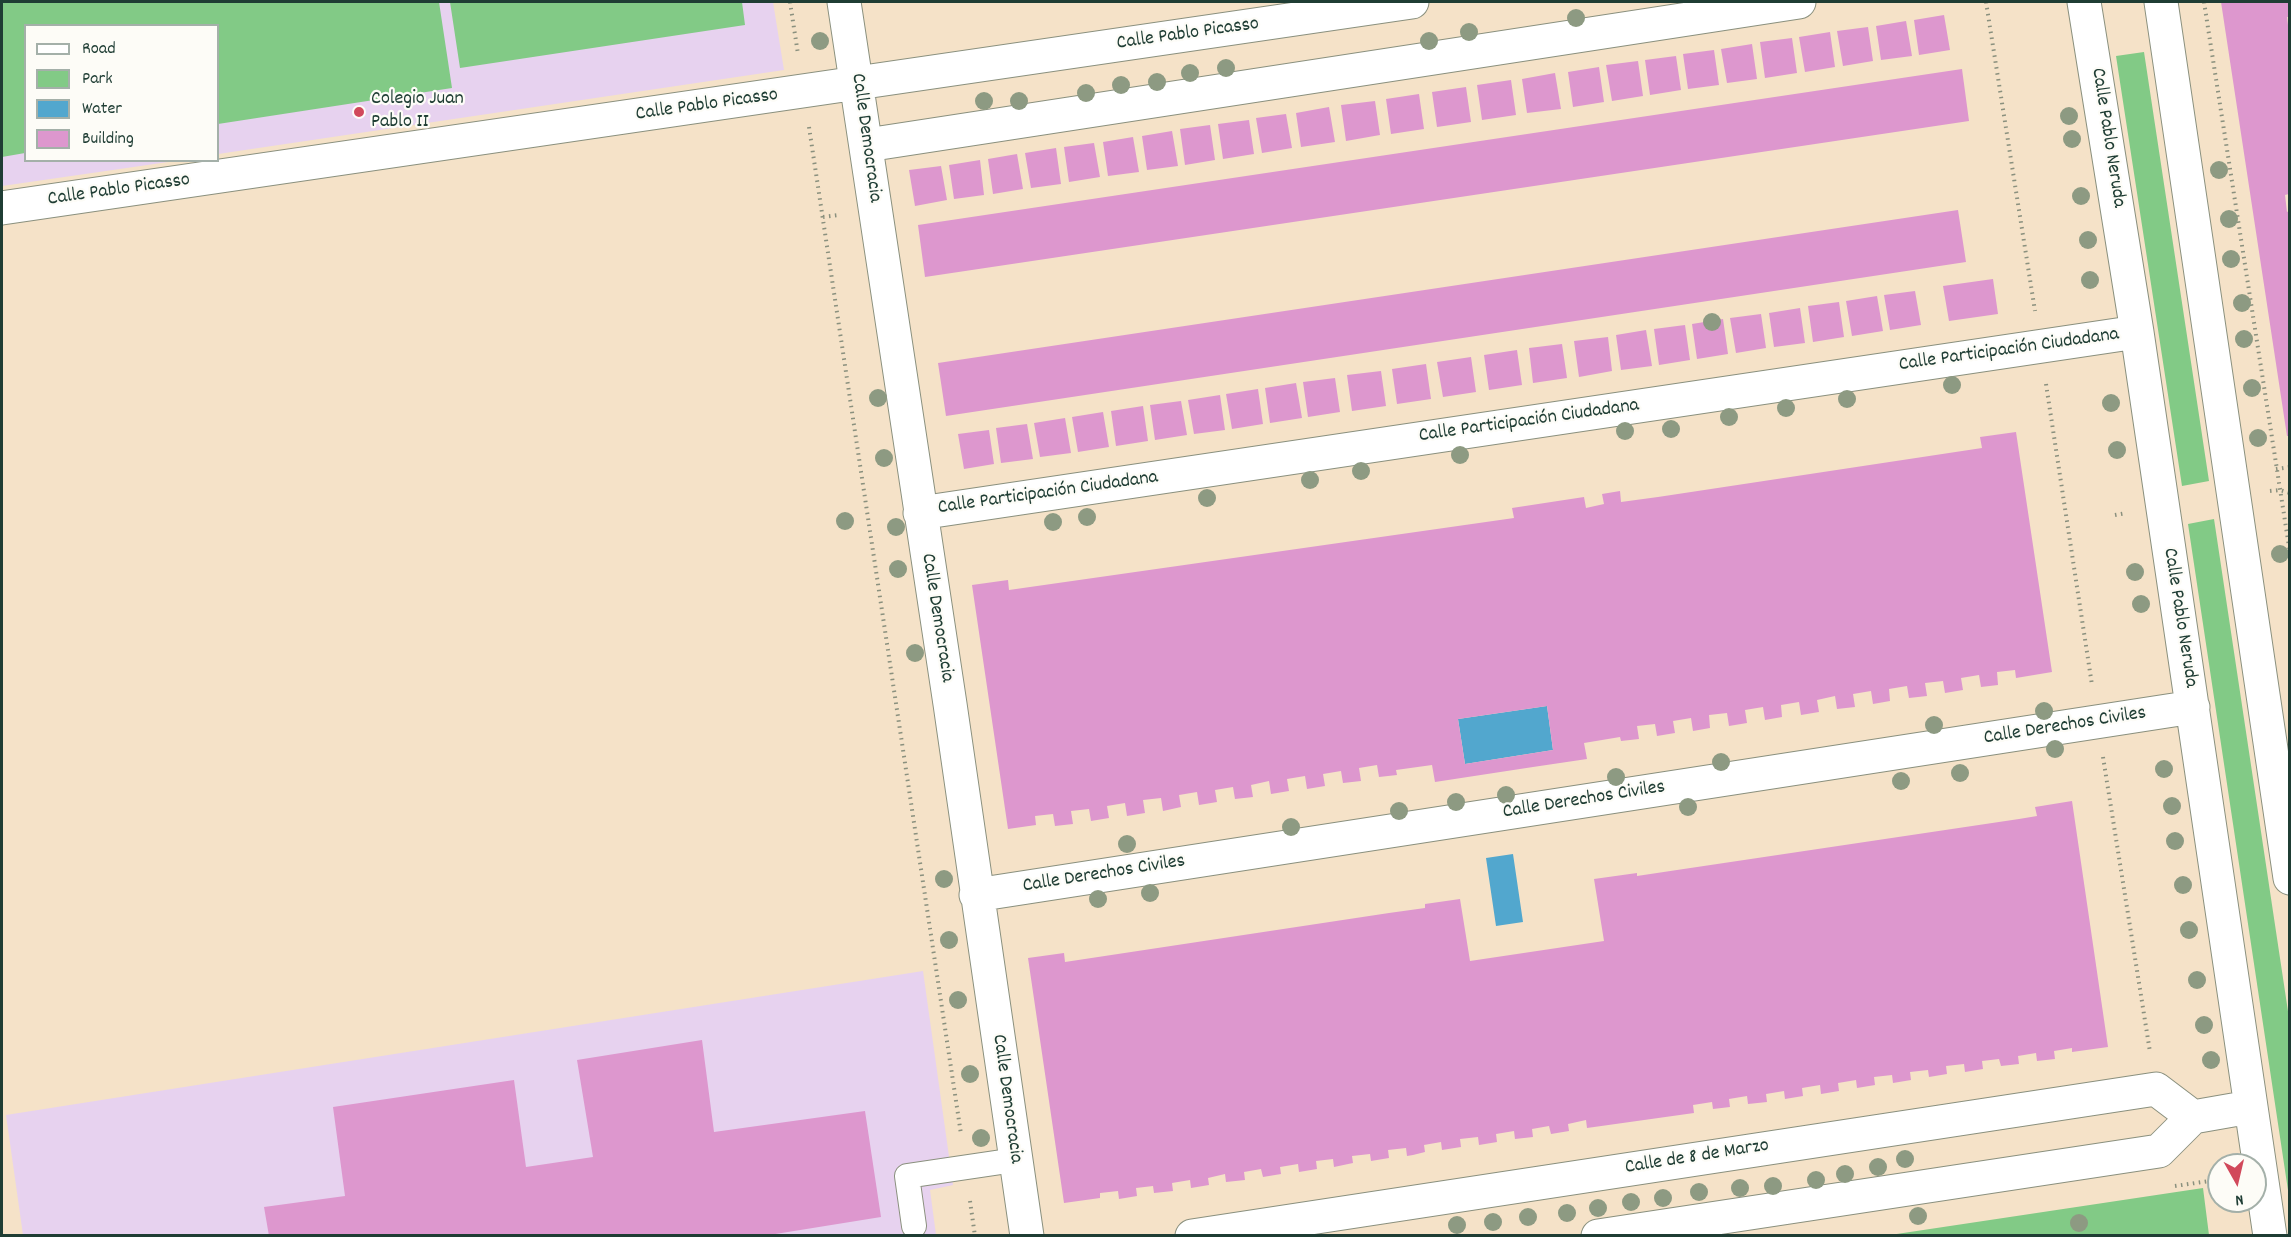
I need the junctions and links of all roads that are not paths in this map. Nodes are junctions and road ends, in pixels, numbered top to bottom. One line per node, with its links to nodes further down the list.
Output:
1 (844, 2): 6 (street, Calle Democracia)
2 (1412, 2): 6 (street, Calle Pablo Picasso)
3 (1799, 2): 7 (street)
4 (2084, 2): 9 (street, Calle Pablo Neruda)
5 (2161, 2): 12 (street)
6 (857, 84): 7 (street, Calle Democracia); 8 (street, Calle Pablo Picasso)
7 (867, 145): 10 (street, Calle Democracia)
8 (2, 208)
9 (2137, 332): 10 (street, Calle Participación Ciudadana); 11 (street, Calle Pablo Neruda)
10 (920, 513): 13 (street, Calle Democracia)
11 (2193, 707): 13 (street, Calle Derechos Civiles); 14 (street, Calle Pablo Neruda)
12 (2289, 879)
13 (976, 895): 16 (street, Calle Democracia)
14 (2250, 1107): 15 (street); 21 (street, Calle Pablo Neruda)
15 (2193, 1117): 19 (street, Calle de 8 de Marzo); 20 (street)
16 (1016, 1160): 17 (lane); 18 (street, Calle Democracia)
17 (914, 1226)
18 (1027, 1236)
19 (1192, 1236)
20 (1598, 1236)
21 (2270, 1236)

